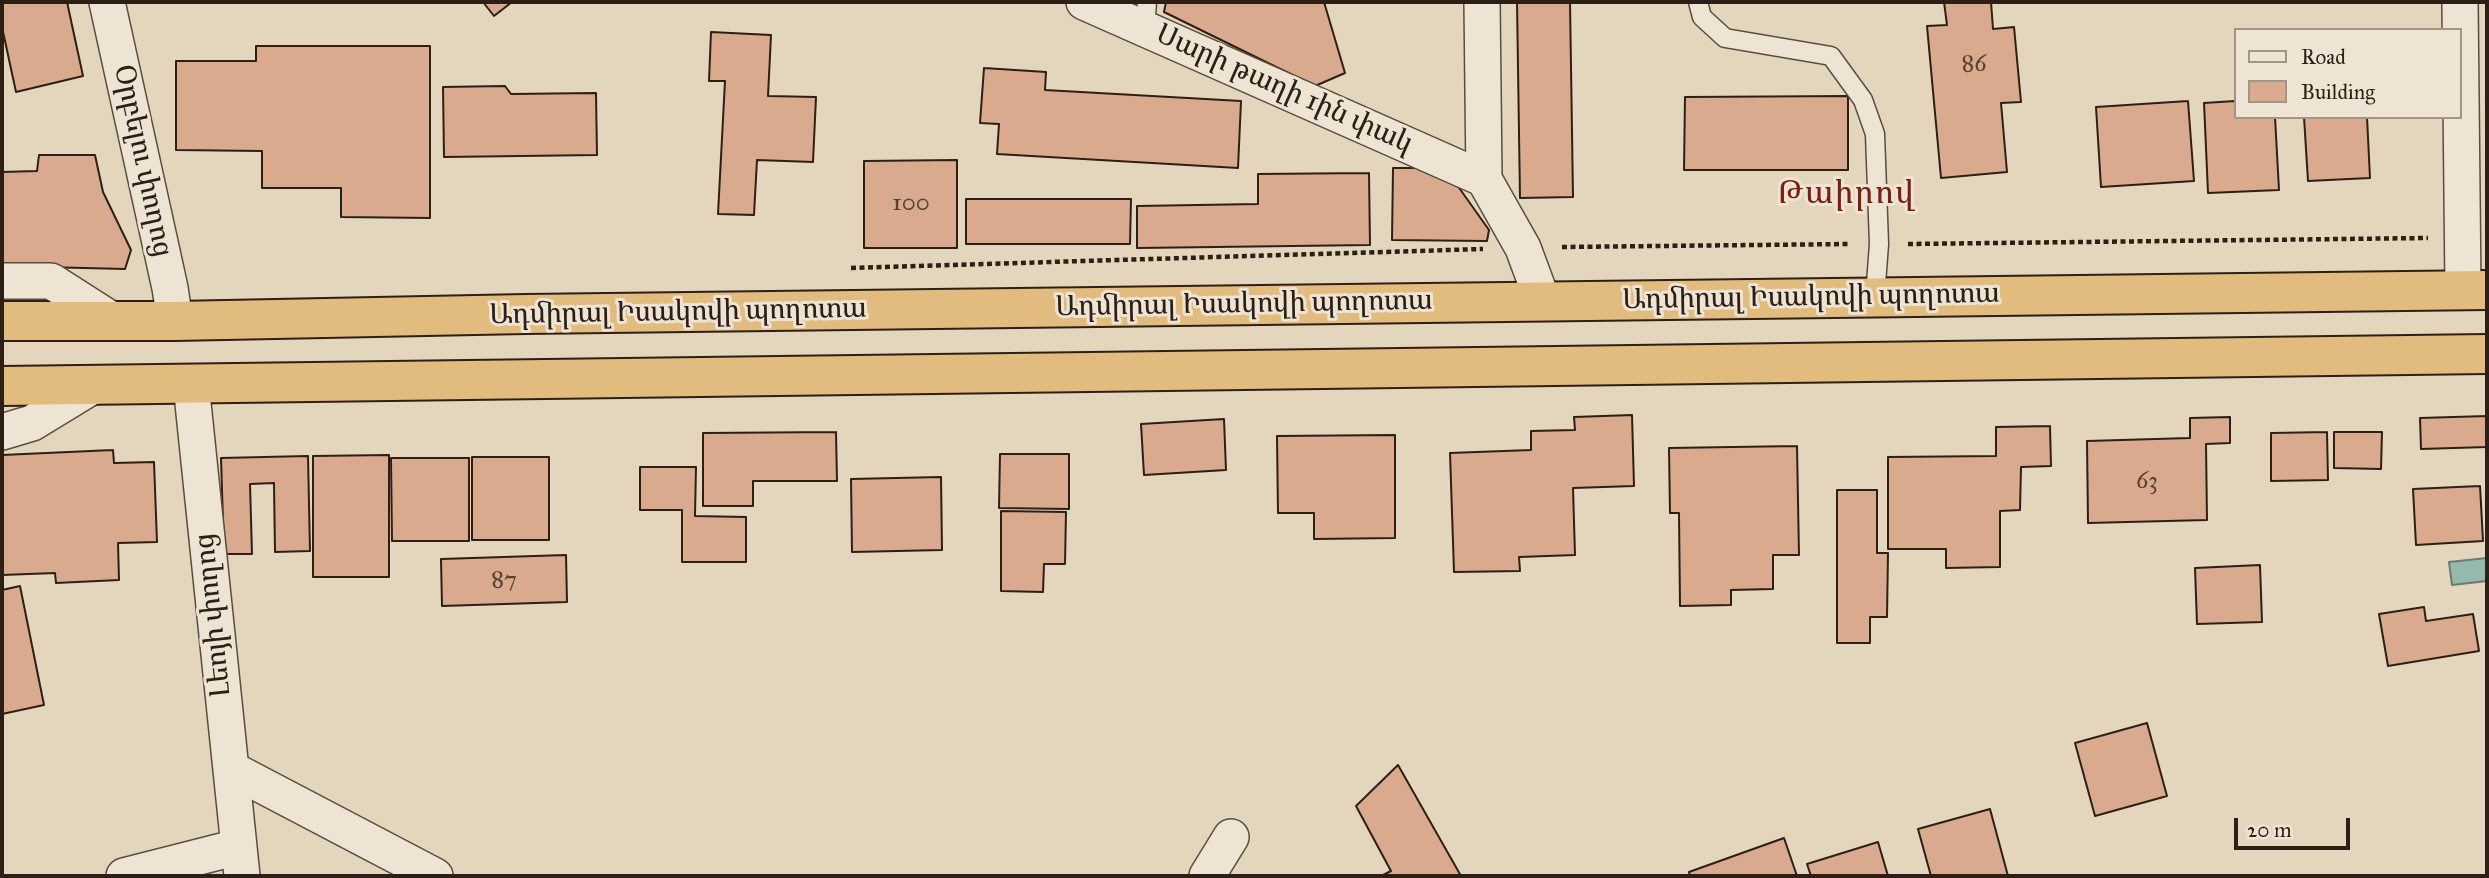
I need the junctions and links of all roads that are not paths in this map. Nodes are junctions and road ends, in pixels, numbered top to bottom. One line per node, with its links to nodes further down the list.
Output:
1 (107, 2): 16 (street, Օրբելու փողոց)
2 (1084, 2): 6 (street, Սարի թաղի 1ին փակ)
3 (1482, 2): 9 (street)
4 (1698, 2): 12 (lane)
5 (2460, 2): 7 (street)
6 (1146, 15): 9 (street, Սարի թաղի 1ին փակ)
7 (2460, 28)
8 (2461, 81): 11 (street)
9 (1484, 179): 13 (street)
10 (2, 281): 14 (street)
11 (2475, 290): 12 (highway, Ադմիրալ Իսակովի պողոտա)
12 (1875, 297): 13 (highway, Ադմիրալ Իսակովի պողոտա)
13 (1544, 302): 16 (highway, Ադմիրալ Իսակովի պողոտա)
14 (112, 320): 15 (highway, Ադմիրալ Իսակովի պողոտա); 16 (highway, Ադմիրալ Իսակովի պողոտա)
15 (2, 321)
16 (175, 321)
17 (2487, 354): 19 (highway)
18 (96, 384): 19 (highway); 20 (highway); 21 (street)
19 (191, 384): 22 (street, Լեոյի փողոց)
20 (2, 386)
21 (2, 432)
22 (231, 769): 24 (street, Լեոյի փողոց); 26 (street)
23 (1231, 837): 27 (street)
24 (240, 862): 25 (street, Լեոյի փողոց)
25 (124, 876)
26 (435, 876)
27 (1206, 876)

